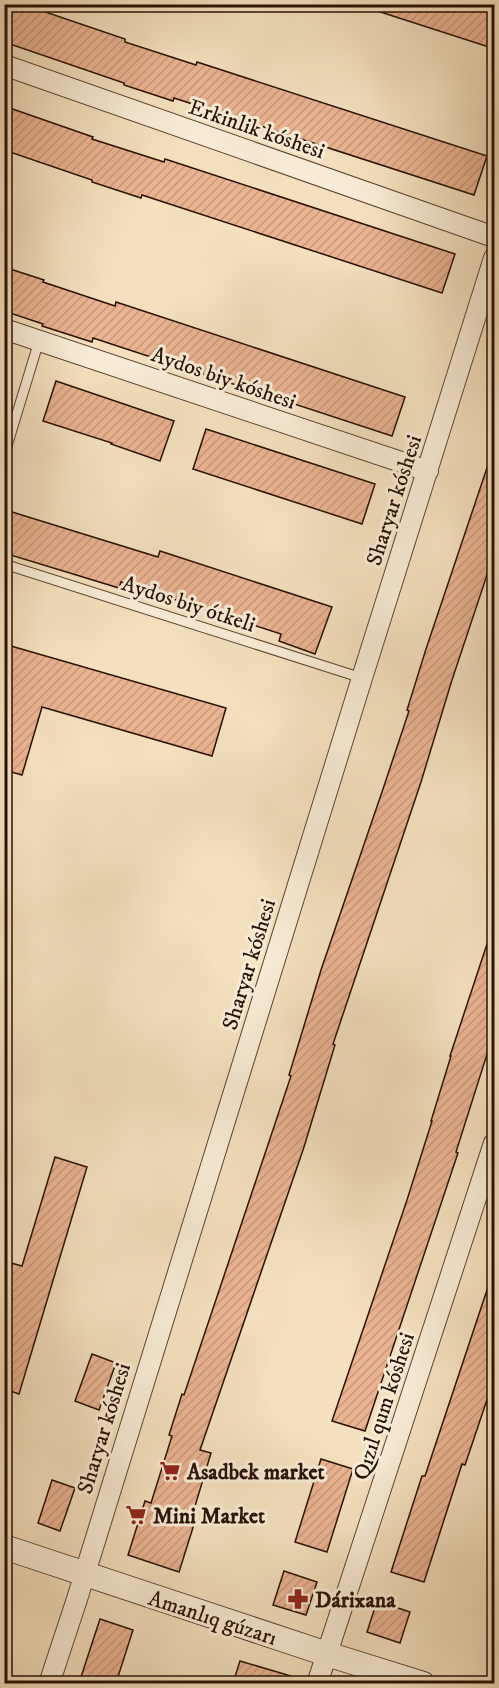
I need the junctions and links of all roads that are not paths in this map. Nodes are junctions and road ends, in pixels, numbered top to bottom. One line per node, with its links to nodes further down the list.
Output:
1 (4, 64): 2 (street, Erkinlik kóshesi)
2 (495, 237)
3 (495, 258): 7 (street, Sharyar kóshesi)
4 (4, 329): 5 (street, Aydos biy kóshesi)
5 (39, 340): 6 (lane); 7 (street, Aydos biy kóshesi)
6 (4, 456)
7 (428, 471): 9 (street, Sharyar kóshesi)
8 (4, 564): 9 (lane, Aydos biy ótkeli)
9 (362, 678): 12 (street, Sharyar kóshesi)
10 (495, 1143): 13 (street, Qızıl qum kóshesi)
11 (4, 1547): 12 (street, Amanlıq gúzarı)
12 (83, 1573): 13 (street, Amanlıq gúzarı); 14 (street, Sharyar kóshesi)
13 (327, 1654): 15 (street, Qızıl qum kóshesi); 16 (street, Amanlıq gúzarı)
14 (49, 1683)
15 (318, 1683)
16 (423, 1683)

